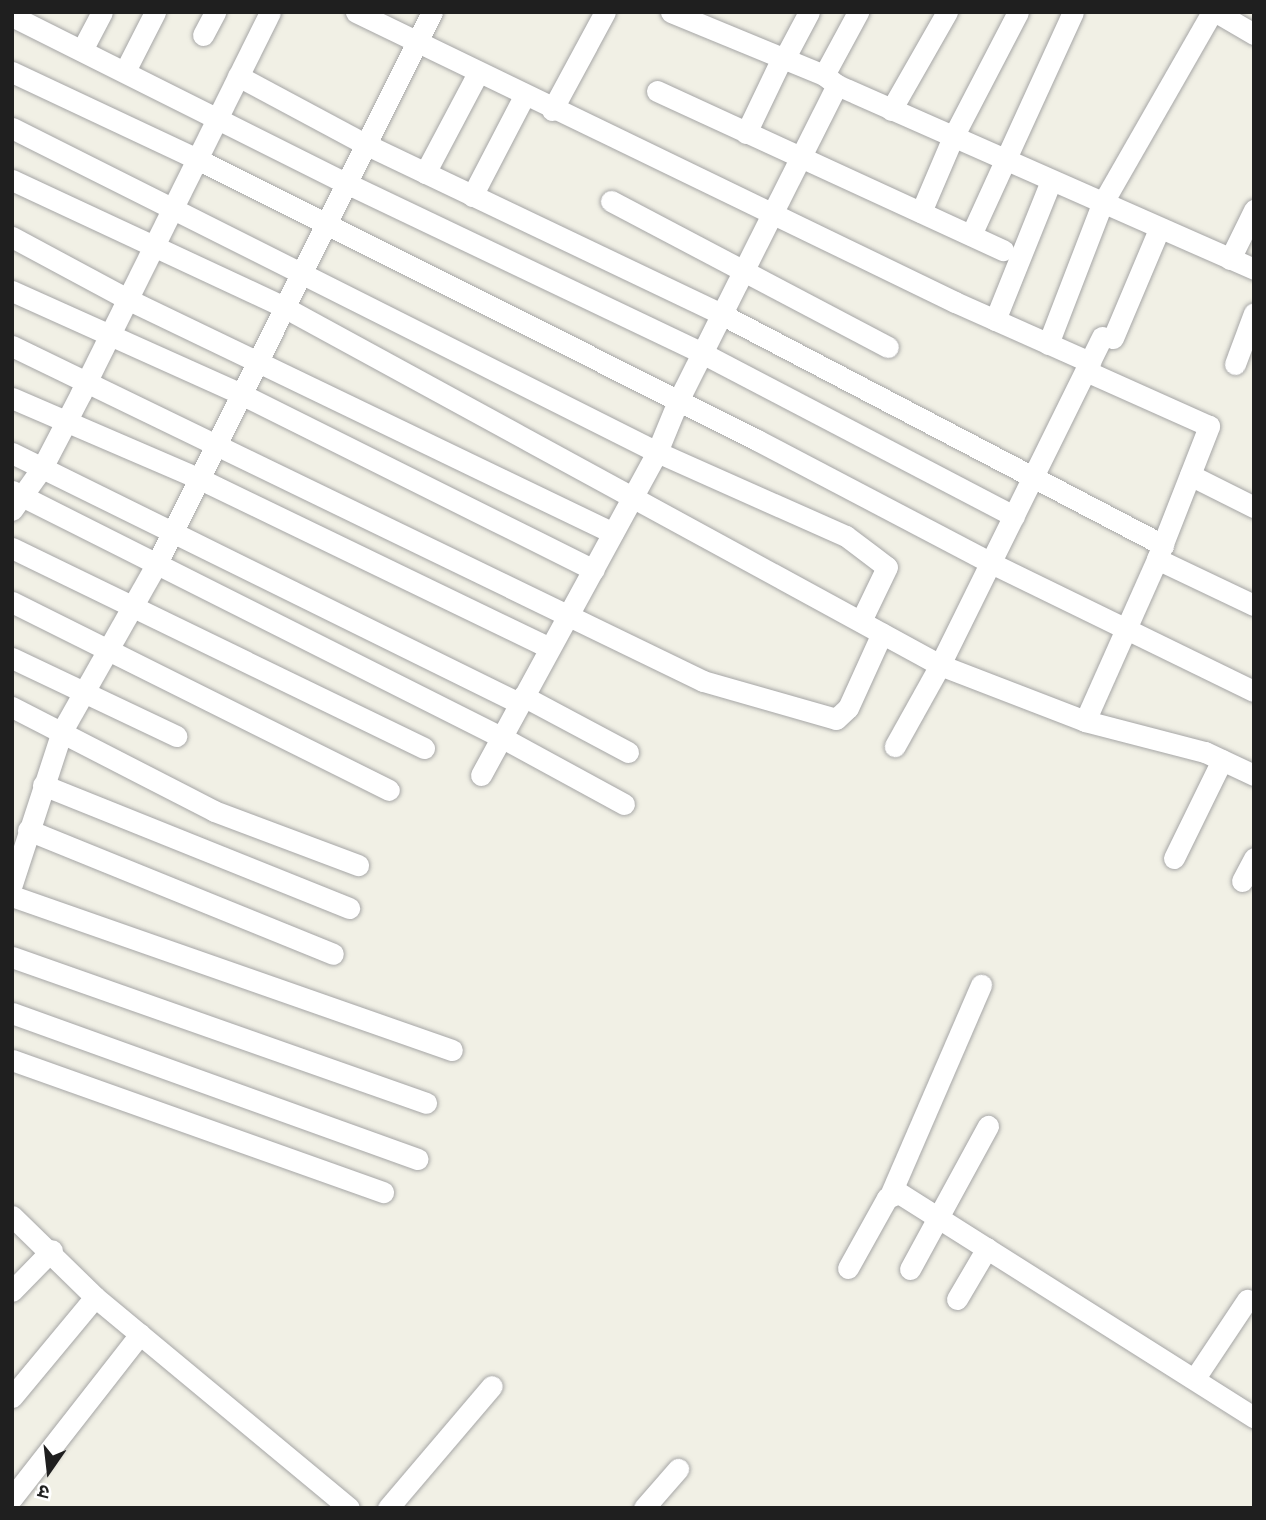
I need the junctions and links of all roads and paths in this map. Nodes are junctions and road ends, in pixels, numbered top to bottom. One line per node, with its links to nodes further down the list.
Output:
1 (102, 12): 20 (street)
2 (155, 12): 22 (street)
3 (215, 12): 18 (street)
4 (270, 12): 25 (street)
5 (356, 12): 19 (street)
6 (432, 12): 19 (street)
7 (604, 12): 29 (street)
8 (809, 12): 21 (street)
9 (858, 12): 26 (street)
10 (947, 12): 30 (street)
11 (1018, 12): 34 (street)
12 (1073, 12): 38 (street)
13 (1214, 12): 17 (street); 45 (street)
14 (680, 14): 21 (street)
15 (12, 16): 16 (street)
16 (41, 20): 20 (street)
17 (1254, 34)
18 (203, 35)
19 (416, 42): 24 (street); 35 (street)
20 (82, 50): 22 (street)
21 (782, 61): 26 (street); 33 (street)
22 (125, 71): 31 (street)
23 (12, 72): 36 (street)
24 (478, 73): 28 (street); 39 (street)
25 (238, 76): 31 (street); 35 (street)
26 (830, 80): 30 (street); 37 (street)
27 (657, 91): 33 (street)
28 (524, 96): 29 (street); 43 (street)
29 (552, 110): 48 (street)
30 (891, 110): 34 (street)
31 (218, 116): 36 (street); 42 (street)
32 (12, 128): 46 (street)
33 (746, 133): 37 (street)
34 (953, 137): 38 (street); 49 (street)
35 (363, 143): 39 (street); 42 (street)
36 (197, 159): 46 (street); 50 (street)
37 (800, 159): 48 (street); 49 (street)
38 (1003, 160): 41 (street); 52 (street)
39 (425, 173): 43 (street)
40 (12, 180): 54 (street)
41 (1051, 181): 45 (street); 65 (street)
42 (344, 182): 50 (street); 70 (street)
43 (472, 196): 64 (street)
44 (611, 201): 58 (street)
45 (1102, 204): 51 (street); 67 (street)
46 (174, 209): 54 (street); 59 (street)
47 (1254, 210): 56 (street)
48 (773, 212): 58 (street); 65 (street)
49 (922, 212): 52 (street)
50 (323, 224): 59 (street); 77 (street)
51 (1159, 229): 56 (street); 73 (street)
52 (971, 235): 55 (street)
53 (12, 237): 61 (street)
54 (154, 244): 61 (street); 62 (street)
55 (1003, 250)
56 (1230, 259): 57 (street)
57 (1254, 269)
58 (743, 271): 64 (street); 69 (street)
59 (299, 272): 62 (street); 80 (street)
60 (12, 291): 66 (street)
61 (127, 299): 66 (street); 71 (street)
62 (282, 306): 71 (street); 86 (street)
63 (1254, 313): 72 (street)
64 (721, 314): 70 (street); 84 (street)
65 (995, 320): 67 (street)
66 (109, 337): 74 (street); 75 (street)
67 (1048, 344): 73 (street)
68 (12, 346): 74 (street)
69 (888, 347)
70 (702, 353): 77 (street); 89 (street)
71 (257, 361): 75 (street); 91 (street)
72 (1235, 364)
73 (1088, 367): 83 (street); 84 (street)
74 (87, 381): 78 (street); 79 (street)
75 (241, 394): 79 (street); 96 (street)
76 (12, 398): 78 (street)
77 (678, 401): 80 (street); 95 (street)
78 (65, 422): 82 (street); 85 (street)
79 (217, 444): 85 (street); 100 (street)
80 (657, 452): 86 (street); 101 (street)
81 (12, 453): 82 (street)
82 (42, 468): 87 (street); 90 (street)
83 (1190, 475): 88 (street); 93 (street)
84 (1034, 477): 89 (street); 93 (street)
85 (198, 478): 90 (street); 104 (street)
86 (632, 494): 91 (street); 101 (street)
87 (15, 498): 94 (street)
88 (1254, 507)
89 (1014, 516): 95 (street)
90 (171, 533): 94 (street); 110 (street)
91 (612, 533): 96 (street)
92 (12, 548): 99 (street)
93 (1160, 552): 98 (street); 102 (street)
94 (157, 563): 99 (street); 115 (street)
95 (991, 563): 102 (street); 107 (street)
96 (594, 570): 100 (street)
97 (12, 602): 105 (street)
98 (1254, 605)
99 (131, 609): 105 (street); 117 (street)
100 (563, 617): 103 (street); 104 (street)
101 (861, 621): 103 (street)
102 (1128, 629): 108 (street); 112 (street)
103 (882, 633): 107 (street)
104 (548, 647): 110 (street)
105 (111, 650): 109 (street); 123 (street)
106 (12, 658): 109 (street)
107 (940, 665): 112 (street); 116 (street)
108 (1254, 691)
109 (84, 694): 113 (street); 114 (street)
110 (521, 700): 115 (street); 118 (street)
111 (12, 707): 113 (street)
112 (1085, 721): 119 (street)
113 (62, 731): 122 (street); 128 (street)
114 (176, 736)
115 (501, 737): 120 (street); 124 (street)
116 (895, 746)
117 (424, 748)
118 (628, 752)
119 (1222, 760): 121 (street); 126 (street)
120 (481, 775)
121 (1254, 775)
122 (43, 785): 125 (street); 132 (street)
123 (389, 790)
124 (624, 804)
125 (28, 830): 130 (street); 133 (street)
126 (1174, 858)
127 (1254, 858): 129 (street)
128 (358, 865)
129 (1242, 881)
130 (12, 884)
131 (12, 896): 137 (street)
132 (349, 908)
133 (333, 954)
134 (12, 957): 139 (street)
135 (981, 985): 143 (street)
136 (12, 1013): 141 (street)
137 (452, 1050)
138 (12, 1060): 142 (street)
139 (426, 1103)
140 (988, 1126): 145 (street)
141 (417, 1159)
142 (383, 1192)
143 (891, 1193): 145 (street); 148 (street)
144 (12, 1216): 147 (street)
145 (937, 1218): 146 (street); 149 (street)
146 (987, 1248): 152 (street); 155 (street)
147 (52, 1250): 150 (street); 151 (street)
148 (848, 1268)
149 (910, 1269)
150 (12, 1291)
151 (95, 1297): 154 (street); 157 (street)
152 (957, 1299)
153 (1247, 1300): 155 (street)
154 (140, 1334): 160 (street); 161 (street)
155 (1195, 1378): 158 (street)
156 (492, 1386): 162 (street)
157 (12, 1397)
158 (1251, 1410)
159 (678, 1469): 163 (street)
160 (12, 1497)
161 (349, 1508)
162 (388, 1508)
163 (643, 1508)

